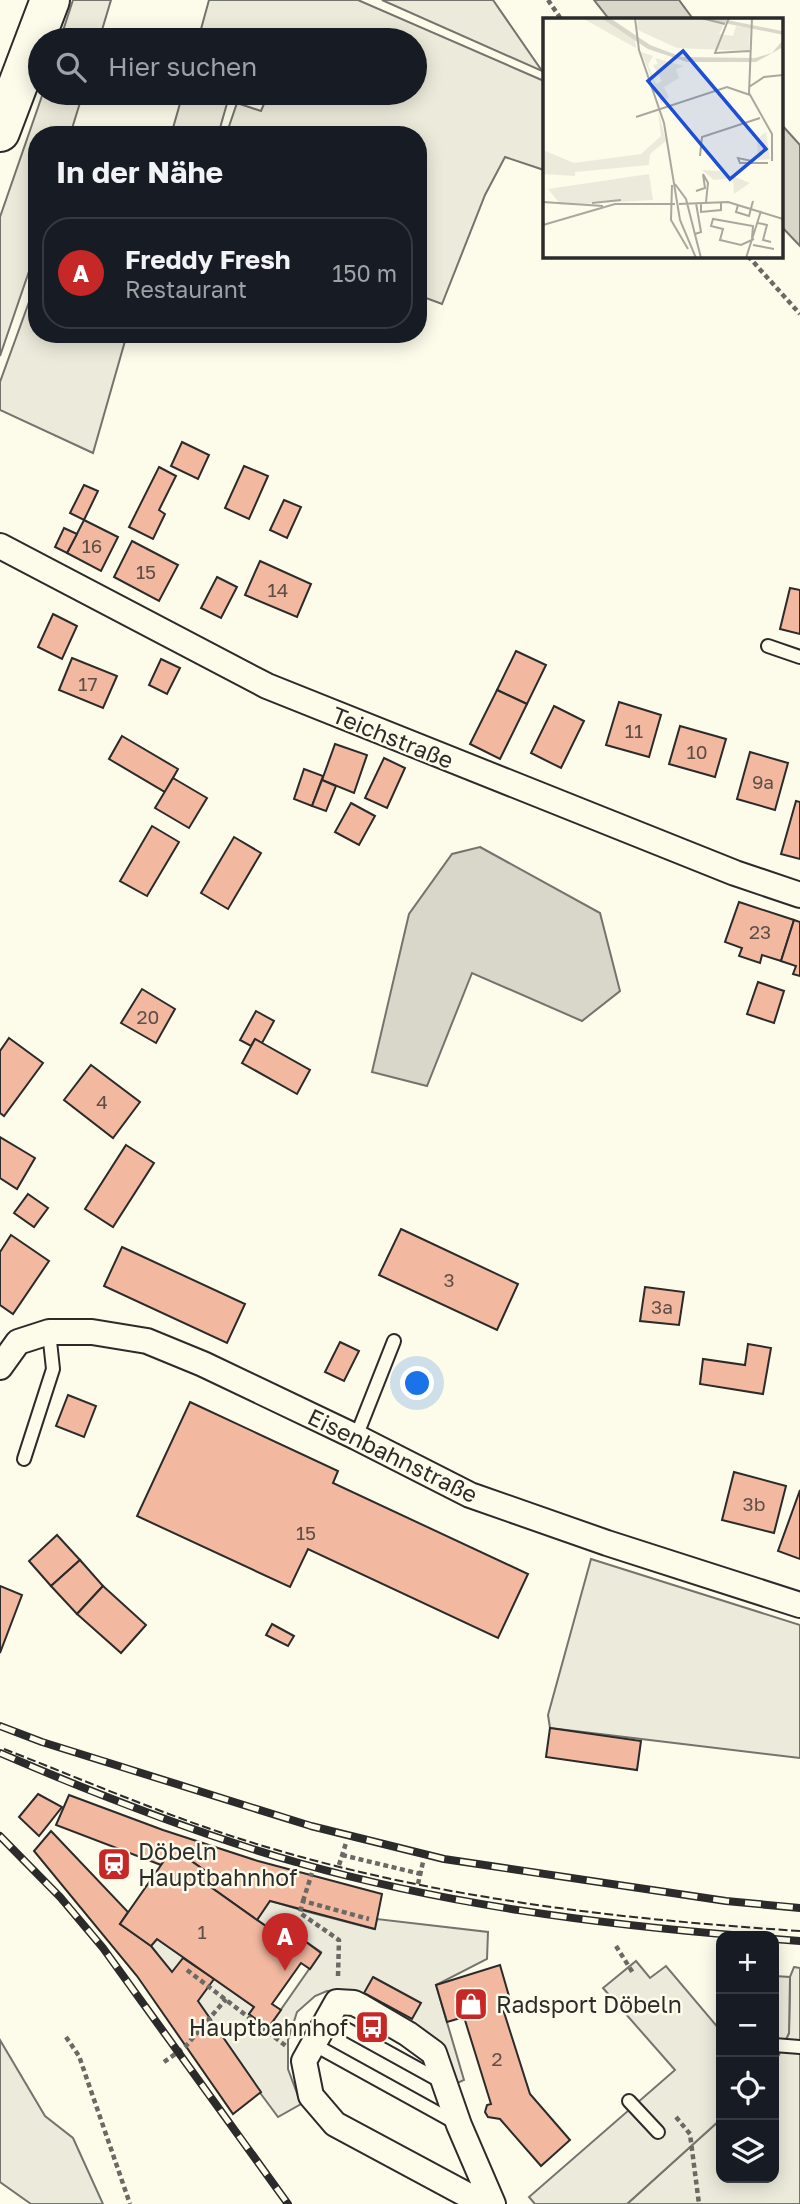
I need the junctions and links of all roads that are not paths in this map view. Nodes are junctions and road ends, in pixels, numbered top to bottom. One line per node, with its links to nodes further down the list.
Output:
1 (50, 0): 2 (main road)
2 (39, 28)
3 (28, 58): 4 (main road)
4 (0, 132)
5 (0, 546): 8 (street, Teichstraße)
6 (768, 646): 7 (lane)
7 (800, 657)
8 (800, 895)
9 (49, 1332): 11 (street, Eisenbahnstraße); 12 (street, Eisenbahnstraße); 13 (lane)
10 (394, 1341): 12 (lane)
11 (0, 1367)
12 (356, 1437): 14 (street, Eisenbahnstraße)
13 (24, 1459)
14 (800, 1605)
15 (779, 2045): 16 (lane)
16 (800, 2047)
17 (309, 2052): 19 (lane); 19 (street); 21 (street)
18 (629, 2101): 20 (lane)
19 (459, 2125): 22 (street)
20 (658, 2132)
21 (474, 2198)
22 (492, 2204)

